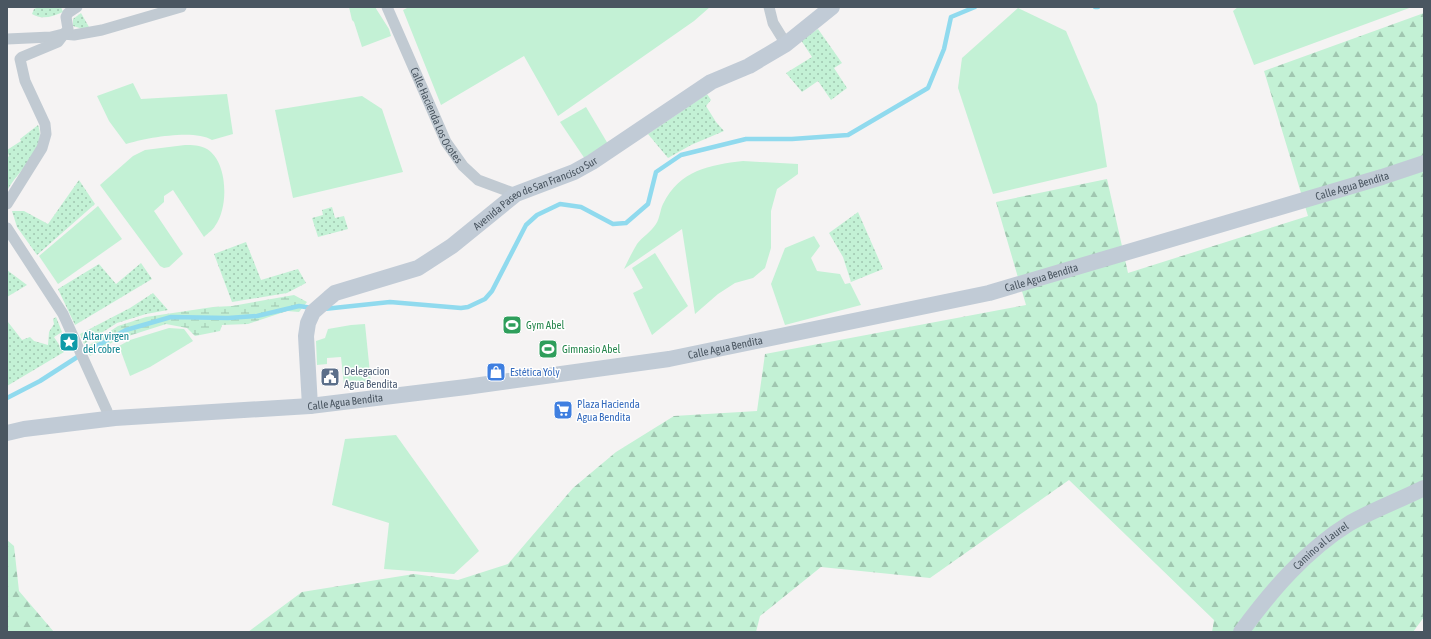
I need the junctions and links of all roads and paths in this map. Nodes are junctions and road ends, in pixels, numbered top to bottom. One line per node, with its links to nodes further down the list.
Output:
1 (77, 7): 6 (street)
2 (181, 7): 6 (street)
3 (387, 7): 10 (street, Calle Hacienda Los Ocotes)
4 (769, 7): 8 (street)
5 (832, 7): 8 (main road, Avenida Paseo de San Francisco Sur)
6 (63, 34): 7 (street); 11 (street)
7 (7, 39)
8 (786, 44): 10 (main road, Avenida Paseo de San Francisco Sur)
9 (1424, 163): 13 (main road, Calle Agua Bendita)
10 (516, 194): 13 (main road, Avenida Paseo de San Francisco Sur)
11 (7, 204)
12 (7, 228): 14 (street)
13 (310, 406): 15 (main road, Calle Agua Bendita)
14 (107, 411)
15 (7, 434)
16 (1424, 488): 17 (main road, Camino al Laurel)
17 (1241, 632)

